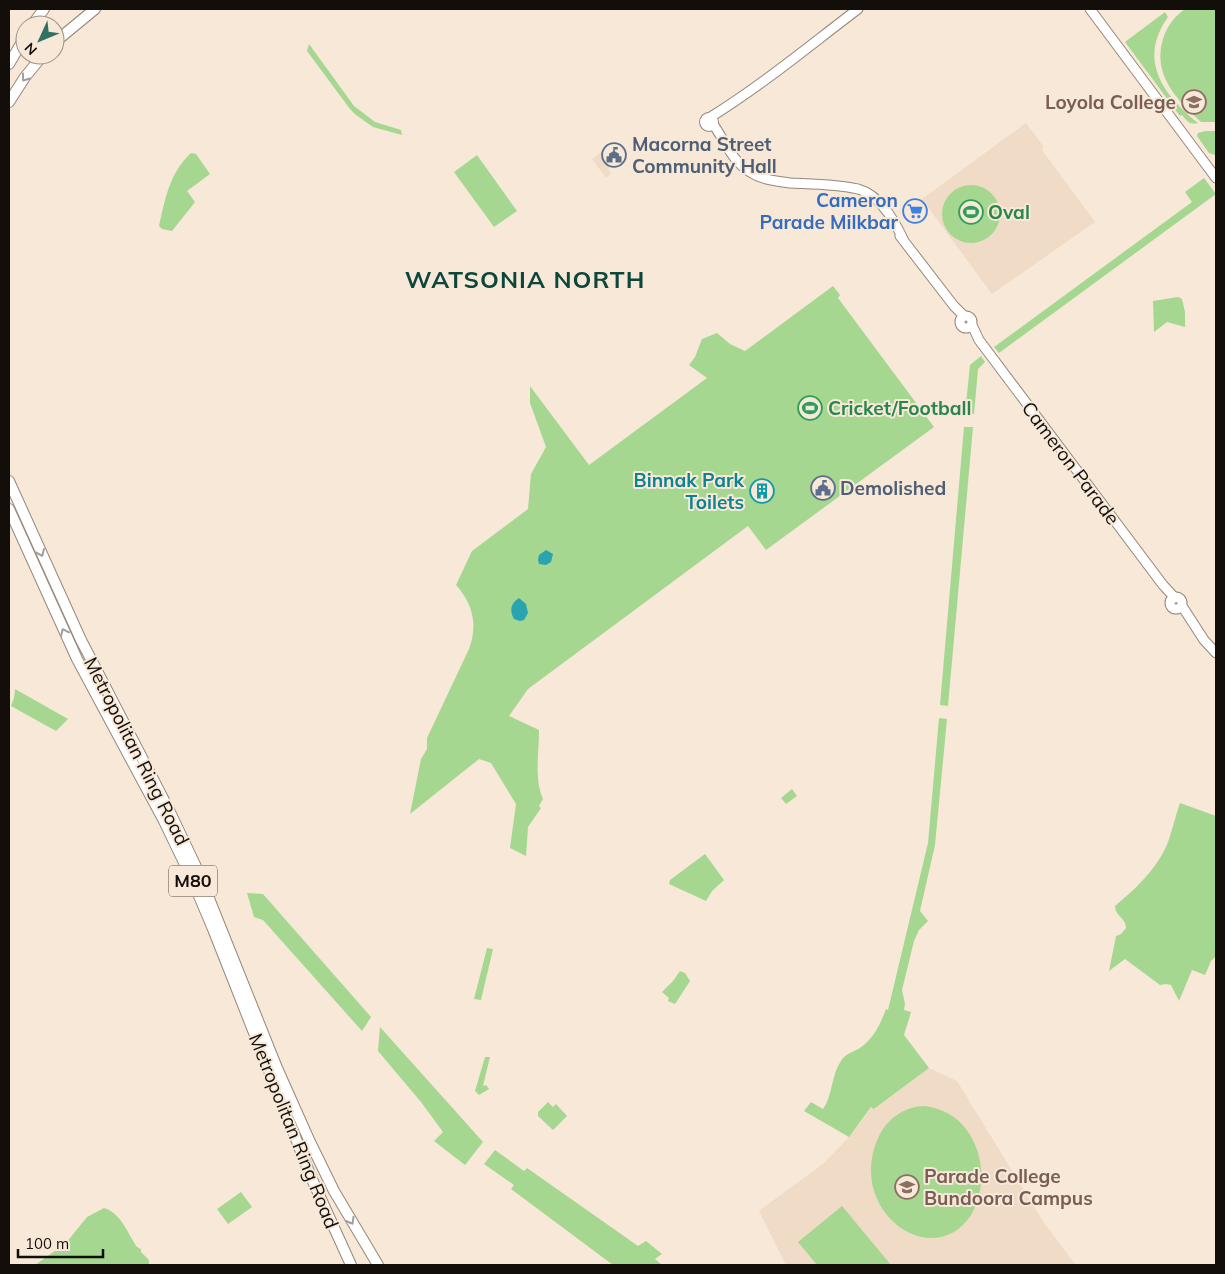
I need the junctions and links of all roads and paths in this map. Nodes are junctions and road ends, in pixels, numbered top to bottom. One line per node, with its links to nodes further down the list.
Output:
1 (95, 9): 4 (highway)
2 (858, 9): 14 (street, Cameron Parade)
3 (1090, 9): 7 (street)
4 (65, 34)
5 (35, 65): 6 (highway, one-way to 6)
6 (9, 102)
7 (1216, 178)
8 (9, 470): 10 (highway, M80)
9 (9, 481): 10 (highway, Metropolitan Ring Road)
10 (21, 508): 16 (highway, Metropolitan Ring Road / M80, one-way to 16)
11 (9, 509): 13 (highway, Metropolitan Ring Road / M80)
12 (9, 519): 13 (highway)
13 (27, 552): 15 (highway, Metropolitan Ring Road / M80, one-way to 13)
14 (1216, 652)
15 (350, 1265)
16 (378, 1265)

